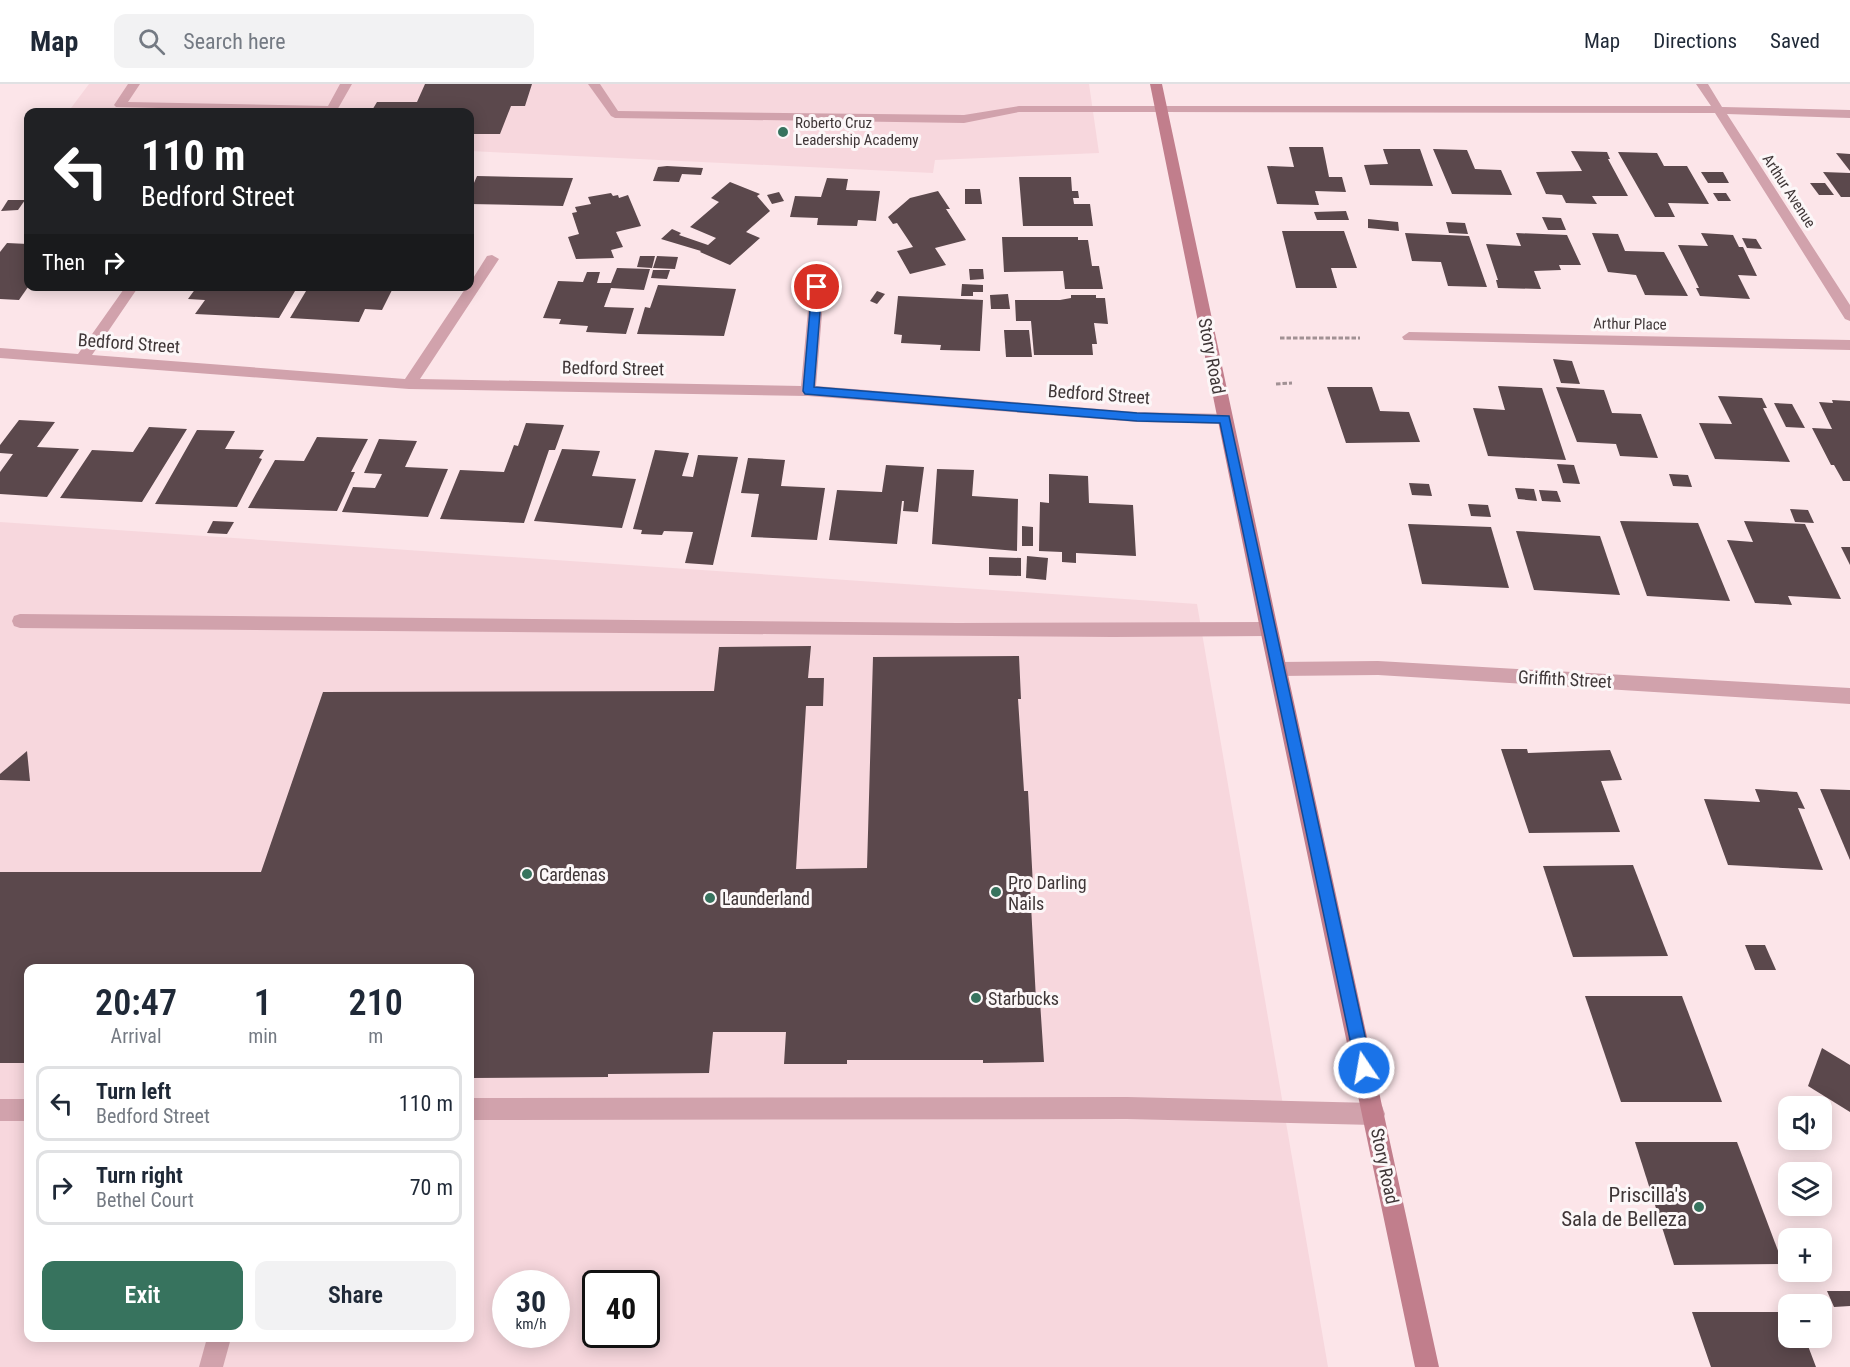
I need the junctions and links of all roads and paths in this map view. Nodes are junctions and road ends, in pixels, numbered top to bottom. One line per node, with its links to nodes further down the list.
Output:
1 (134, 84): 6 (street)
2 (346, 84): 7 (street)
3 (594, 84): 8 (street)
4 (1156, 84): 8 (street, Story Road)
5 (1702, 84): 9 (street, Arthur Avenue)
6 (247, 108)
7 (333, 108)
8 (1161, 109): 9 (street); 27 (street, Story Road)
9 (1718, 110): 10 (street); 16 (street, Arthur Avenue)
10 (1850, 114)
11 (492, 259): 13 (street)
12 (819, 266): 26 (street)
13 (474, 286)
14 (130, 291): 22 (street)
15 (471, 291): 24 (street)
16 (1850, 316)
17 (1409, 337): 20 (street, Arthur Place)
18 (1280, 338): 19 (path)
19 (1359, 338)
20 (1850, 345)
21 (0, 353): 22 (street, Bedford Street)
22 (83, 358): 24 (street, Bedford Street)
23 (1292, 383): 25 (path)
24 (409, 384): 26 (street, Bedford Street)
25 (1276, 384)
26 (808, 391): 27 (street, Bedford Street)
27 (1225, 419): 29 (street, Story Road)
28 (20, 621): 29 (street)
29 (1269, 629): 30 (street, Story Road)
30 (1279, 669): 31 (street, Griffith Street); 35 (street, Story Road)
31 (1850, 696)
32 (474, 1109): 35 (street)
33 (0, 1110): 34 (street)
34 (24, 1110)
35 (1374, 1114): 38 (street, Story Road)
36 (218, 1342): 37 (street)
37 (211, 1367)
38 (1427, 1367)

